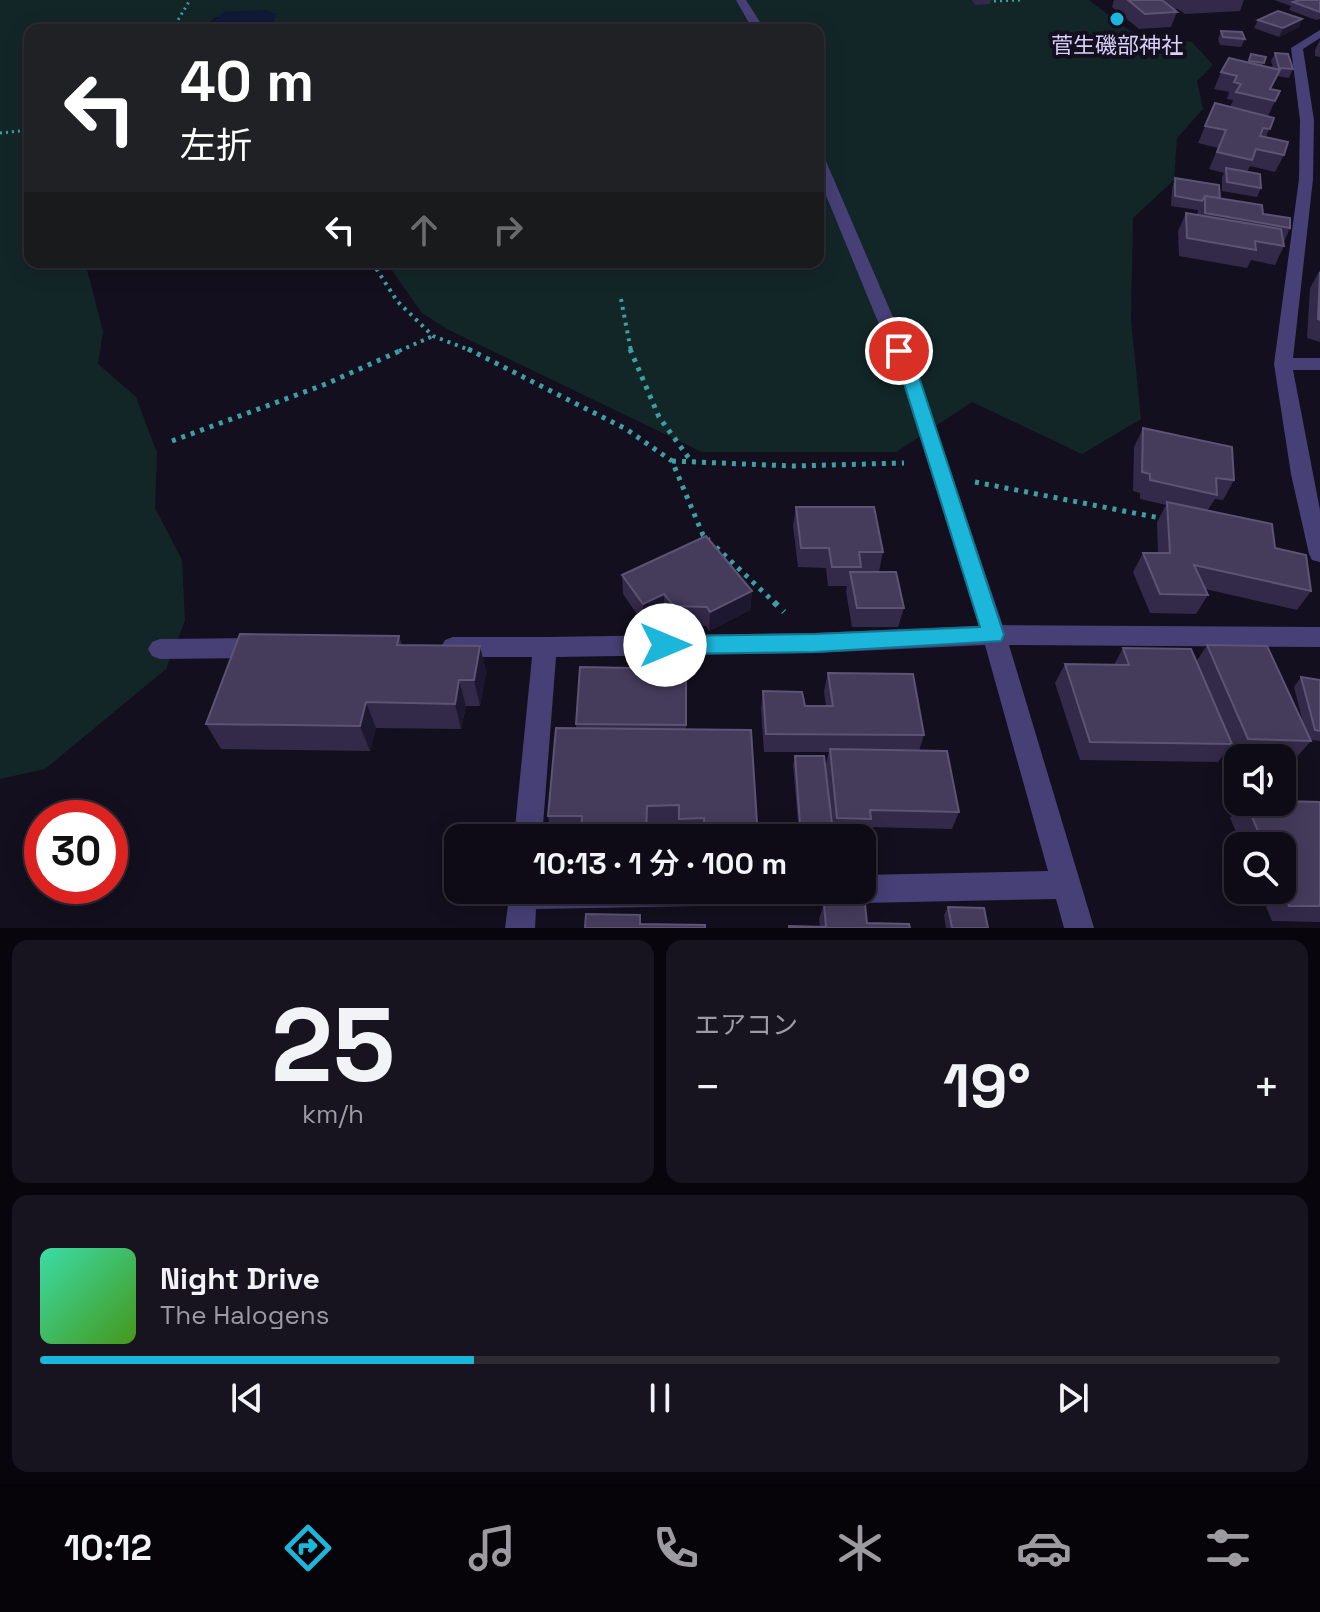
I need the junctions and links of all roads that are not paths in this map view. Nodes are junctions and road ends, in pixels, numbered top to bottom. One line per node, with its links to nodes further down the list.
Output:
1 (741, 0): 2 (street)
2 (755, 24)
3 (1320, 33): 5 (street)
4 (824, 173): 9 (street)
5 (1313, 181): 6 (street)
6 (1283, 364): 7 (street); 8 (street)
7 (1320, 364)
8 (1320, 554)
9 (994, 635): 10 (street); 12 (street); 16 (street)
10 (1320, 637)
11 (422, 647): 12 (street)
12 (545, 647): 15 (street)
13 (283, 648): 14 (street)
14 (160, 649)
15 (529, 824)
16 (1066, 885): 17 (street); 20 (street)
17 (876, 889)
18 (523, 904): 19 (street)
19 (520, 928)
20 (1079, 928)

